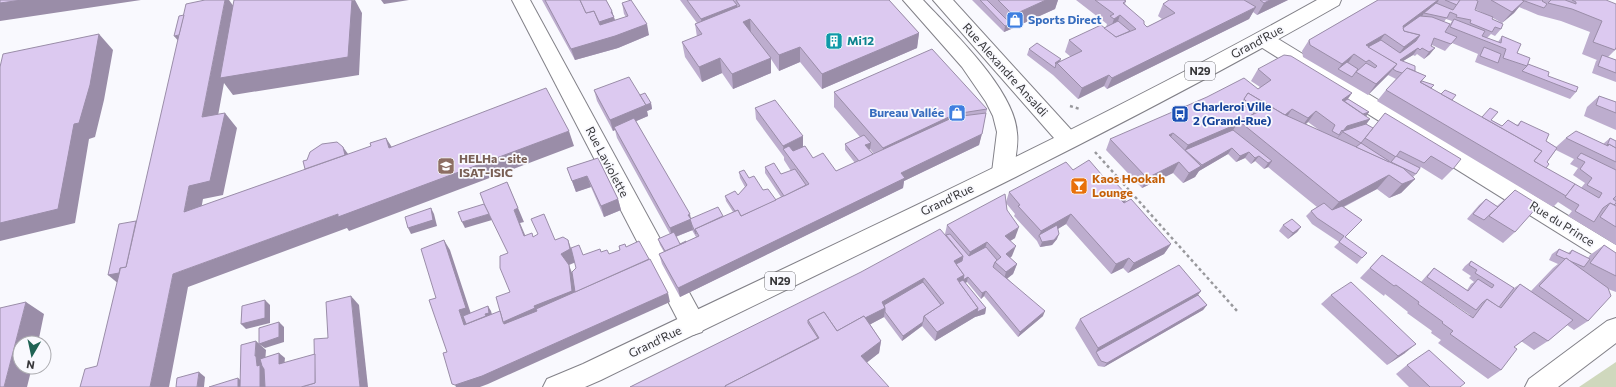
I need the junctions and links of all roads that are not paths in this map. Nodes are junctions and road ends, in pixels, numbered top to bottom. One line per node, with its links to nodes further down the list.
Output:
1 (521, 0): 11 (street, Rue Laviolette)
2 (912, 0): 7 (street, Rue Alexandre Ansaldi)
3 (942, 0): 6 (street, Rue Alexandre Ansaldi)
4 (1332, 0): 5 (street, Grand'Rue / N29)
5 (1263, 39): 8 (street, Grand'Rue / N29); 10 (street, Rue du Prince)
6 (1024, 89): 7 (street); 8 (street, Rue Alexandre Ansaldi)
7 (994, 96): 9 (street, Rue Alexandre Ansaldi)
8 (1068, 140): 9 (street, Grand'Rue / N29)
9 (1003, 172): 11 (street, Grand'Rue / N29)
10 (1616, 257)
11 (693, 324): 13 (street, Grand'Rue / N29)
12 (1616, 329): 14 (street)
13 (556, 387)
14 (1538, 387)

